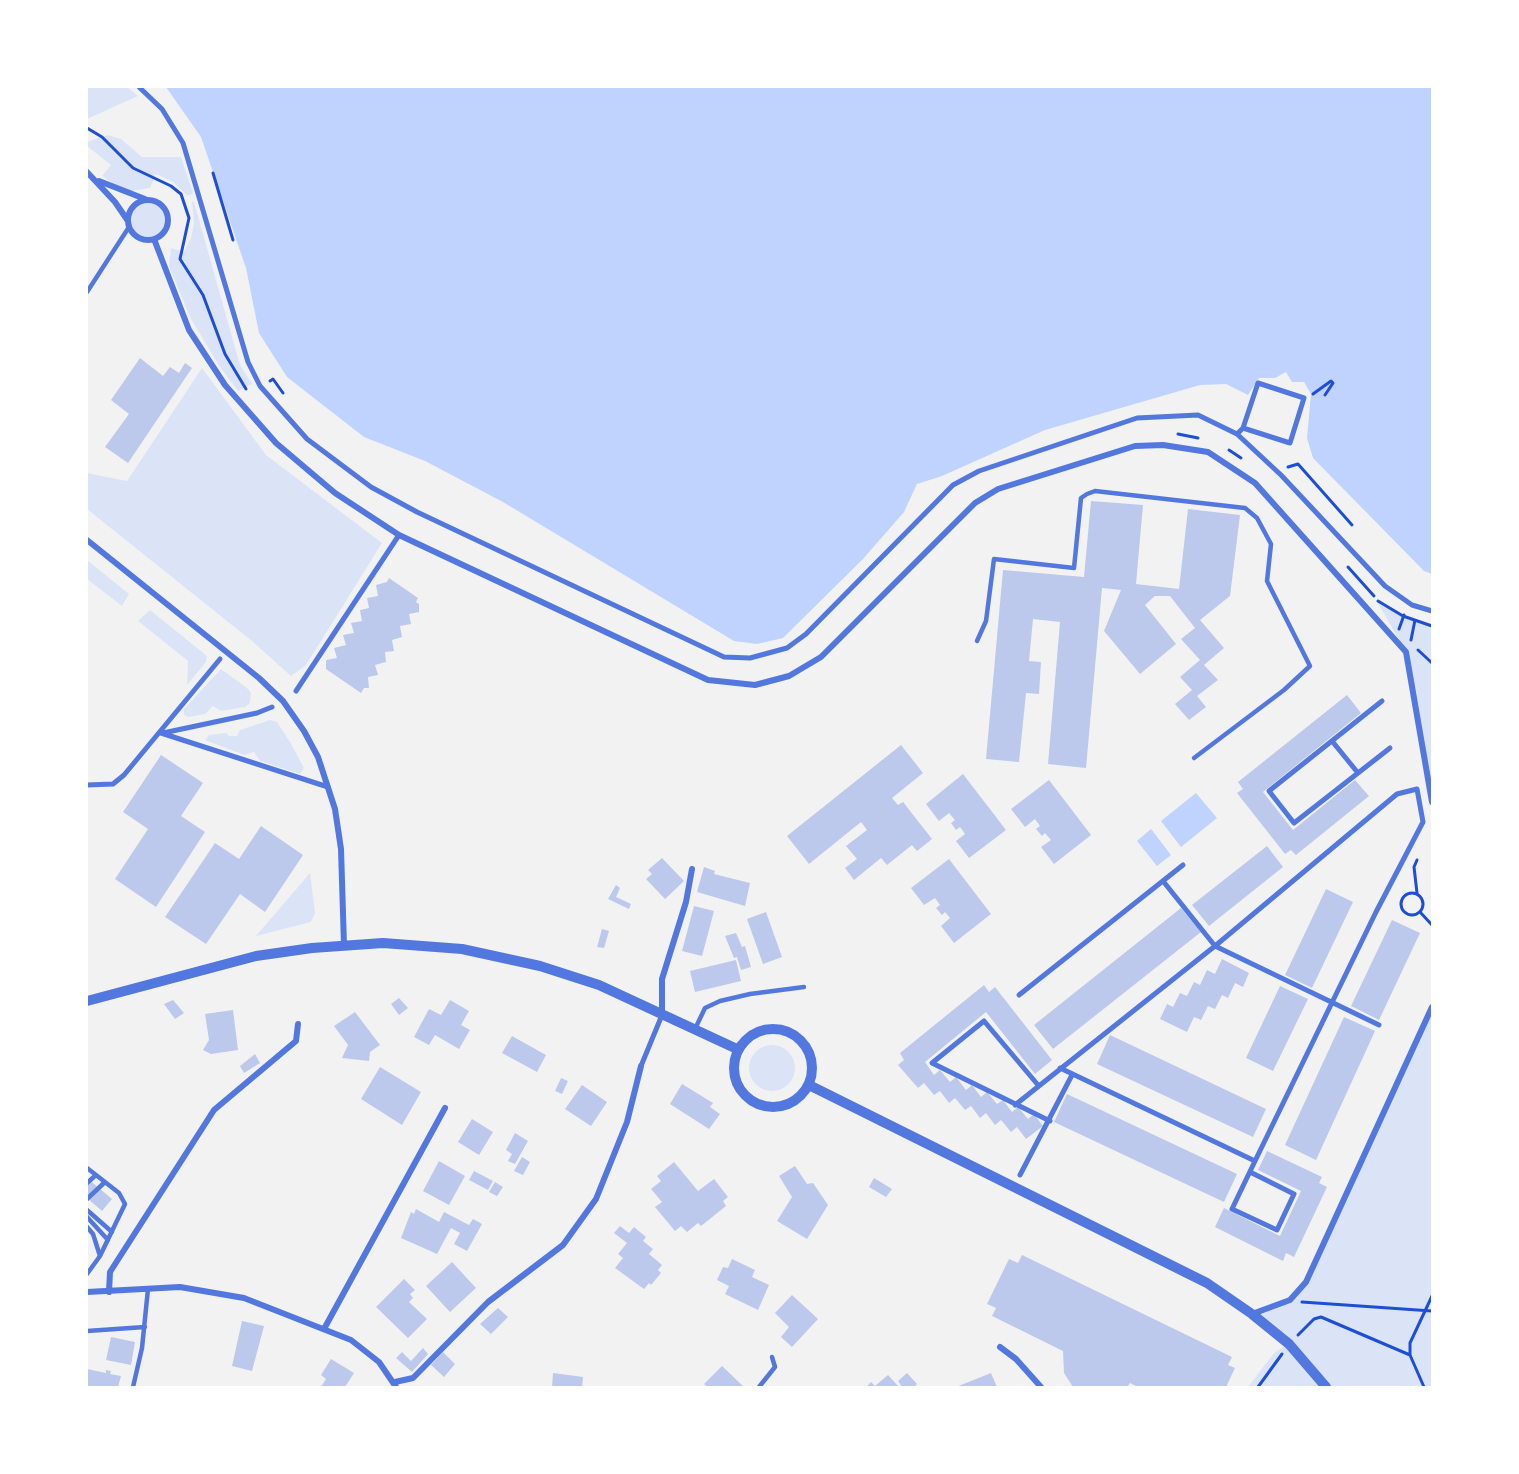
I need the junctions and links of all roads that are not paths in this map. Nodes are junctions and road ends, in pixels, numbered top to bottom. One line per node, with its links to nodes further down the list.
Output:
1 (139, 87): 9 (street)
2 (87, 172): 3 (street)
3 (96, 180): 4 (street); 5 (street)
4 (146, 199): 5 (street); 6 (street)
5 (129, 224): 6 (street); 7 (lane)
6 (154, 239): 10 (street)
7 (87, 292)
8 (1243, 428): 8 (street); 9 (street)
9 (1237, 435): 12 (street)
10 (399, 535): 15 (street); 25 (street)
11 (87, 540): 24 (street)
12 (1432, 611)
13 (977, 642): 21 (lane)
14 (220, 659): 18 (street)
15 (296, 691)
16 (1382, 701): 19 (street)
17 (272, 707): 18 (street)
18 (161, 733): 23 (street); 24 (street)
19 (1332, 741): 22 (street); 22 (street)
20 (1390, 748): 22 (street)
21 (1194, 758)
22 (1358, 773)
23 (87, 785)
24 (329, 787): 29 (street)
25 (1432, 802)
26 (1183, 866): 28 (street)
27 (692, 869): 36 (street)
28 (1163, 881): 30 (street); 32 (street)
29 (344, 945): 33 (street); 36 (street)
30 (1215, 946): 34 (street); 34 (street); 42 (street)
31 (804, 987): 39 (lane)
32 (1019, 995)
33 (87, 1001)
34 (1332, 1002): 38 (street); 49 (street)
35 (1432, 1007): 67 (street)
36 (662, 1013): 39 (street); 41 (street)
37 (298, 1024): 66 (street)
38 (1378, 1025)
39 (695, 1029): 40 (street)
40 (737, 1049): 44 (street); 44 (street)
41 (641, 1066): 73 (street)
42 (1060, 1068): 43 (street); 45 (street)
43 (1072, 1075): 48 (street); 49 (street)
44 (809, 1085): 67 (street)
45 (1038, 1086): 46 (street); 46 (street)
46 (1014, 1105): 48 (street)
47 (445, 1108): 69 (street)
48 (1050, 1121): 53 (street)
49 (1255, 1161): 51 (street)
50 (87, 1168): 52 (lane)
51 (1250, 1172): 51 (street)
52 (96, 1175): 54 (lane); 55 (lane)
53 (1020, 1175)
54 (105, 1182): 56 (lane); 60 (lane)
55 (87, 1183)
56 (87, 1199)
57 (87, 1210): 60 (lane)
58 (87, 1217): 61 (lane)
59 (87, 1227): 62 (lane)
60 (112, 1232): 61 (lane)
61 (108, 1240): 62 (lane)
62 (100, 1256): 63 (lane)
63 (87, 1274)
64 (148, 1289): 66 (street); 68 (lane); 69 (street)
65 (87, 1292): 66 (street)
66 (109, 1292)
67 (1252, 1314): 77 (street)
68 (145, 1327): 70 (lane); 74 (lane)
69 (324, 1329): 73 (street)
70 (87, 1331)
71 (1000, 1347): 76 (street)
72 (772, 1357): 75 (lane)
73 (395, 1384)
74 (133, 1387)
75 (759, 1387)
76 (1041, 1387)
77 (1326, 1387)

